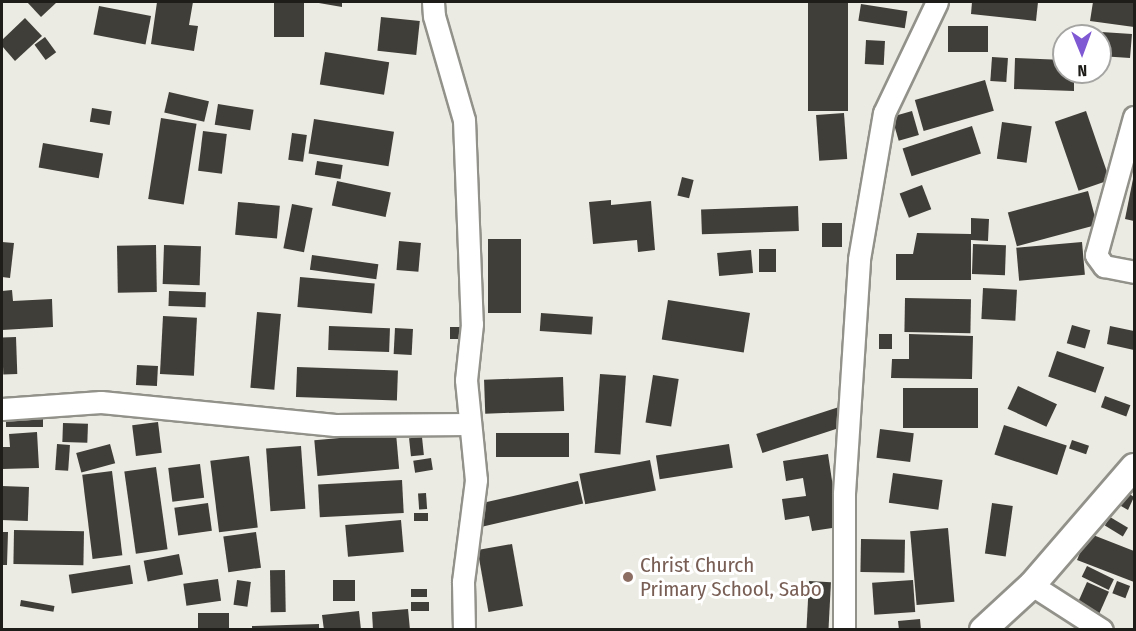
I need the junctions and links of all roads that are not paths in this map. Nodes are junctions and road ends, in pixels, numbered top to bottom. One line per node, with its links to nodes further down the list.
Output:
1 (433, 2): 6 (street)
2 (938, 2): 10 (street)
3 (1134, 117): 4 (street)
4 (1134, 272)
5 (2, 409): 6 (street)
6 (470, 424): 9 (street)
7 (1134, 467): 8 (street)
8 (1032, 585): 11 (street); 12 (street)
9 (464, 630)
10 (844, 630)
11 (983, 630)
12 (1102, 630)

